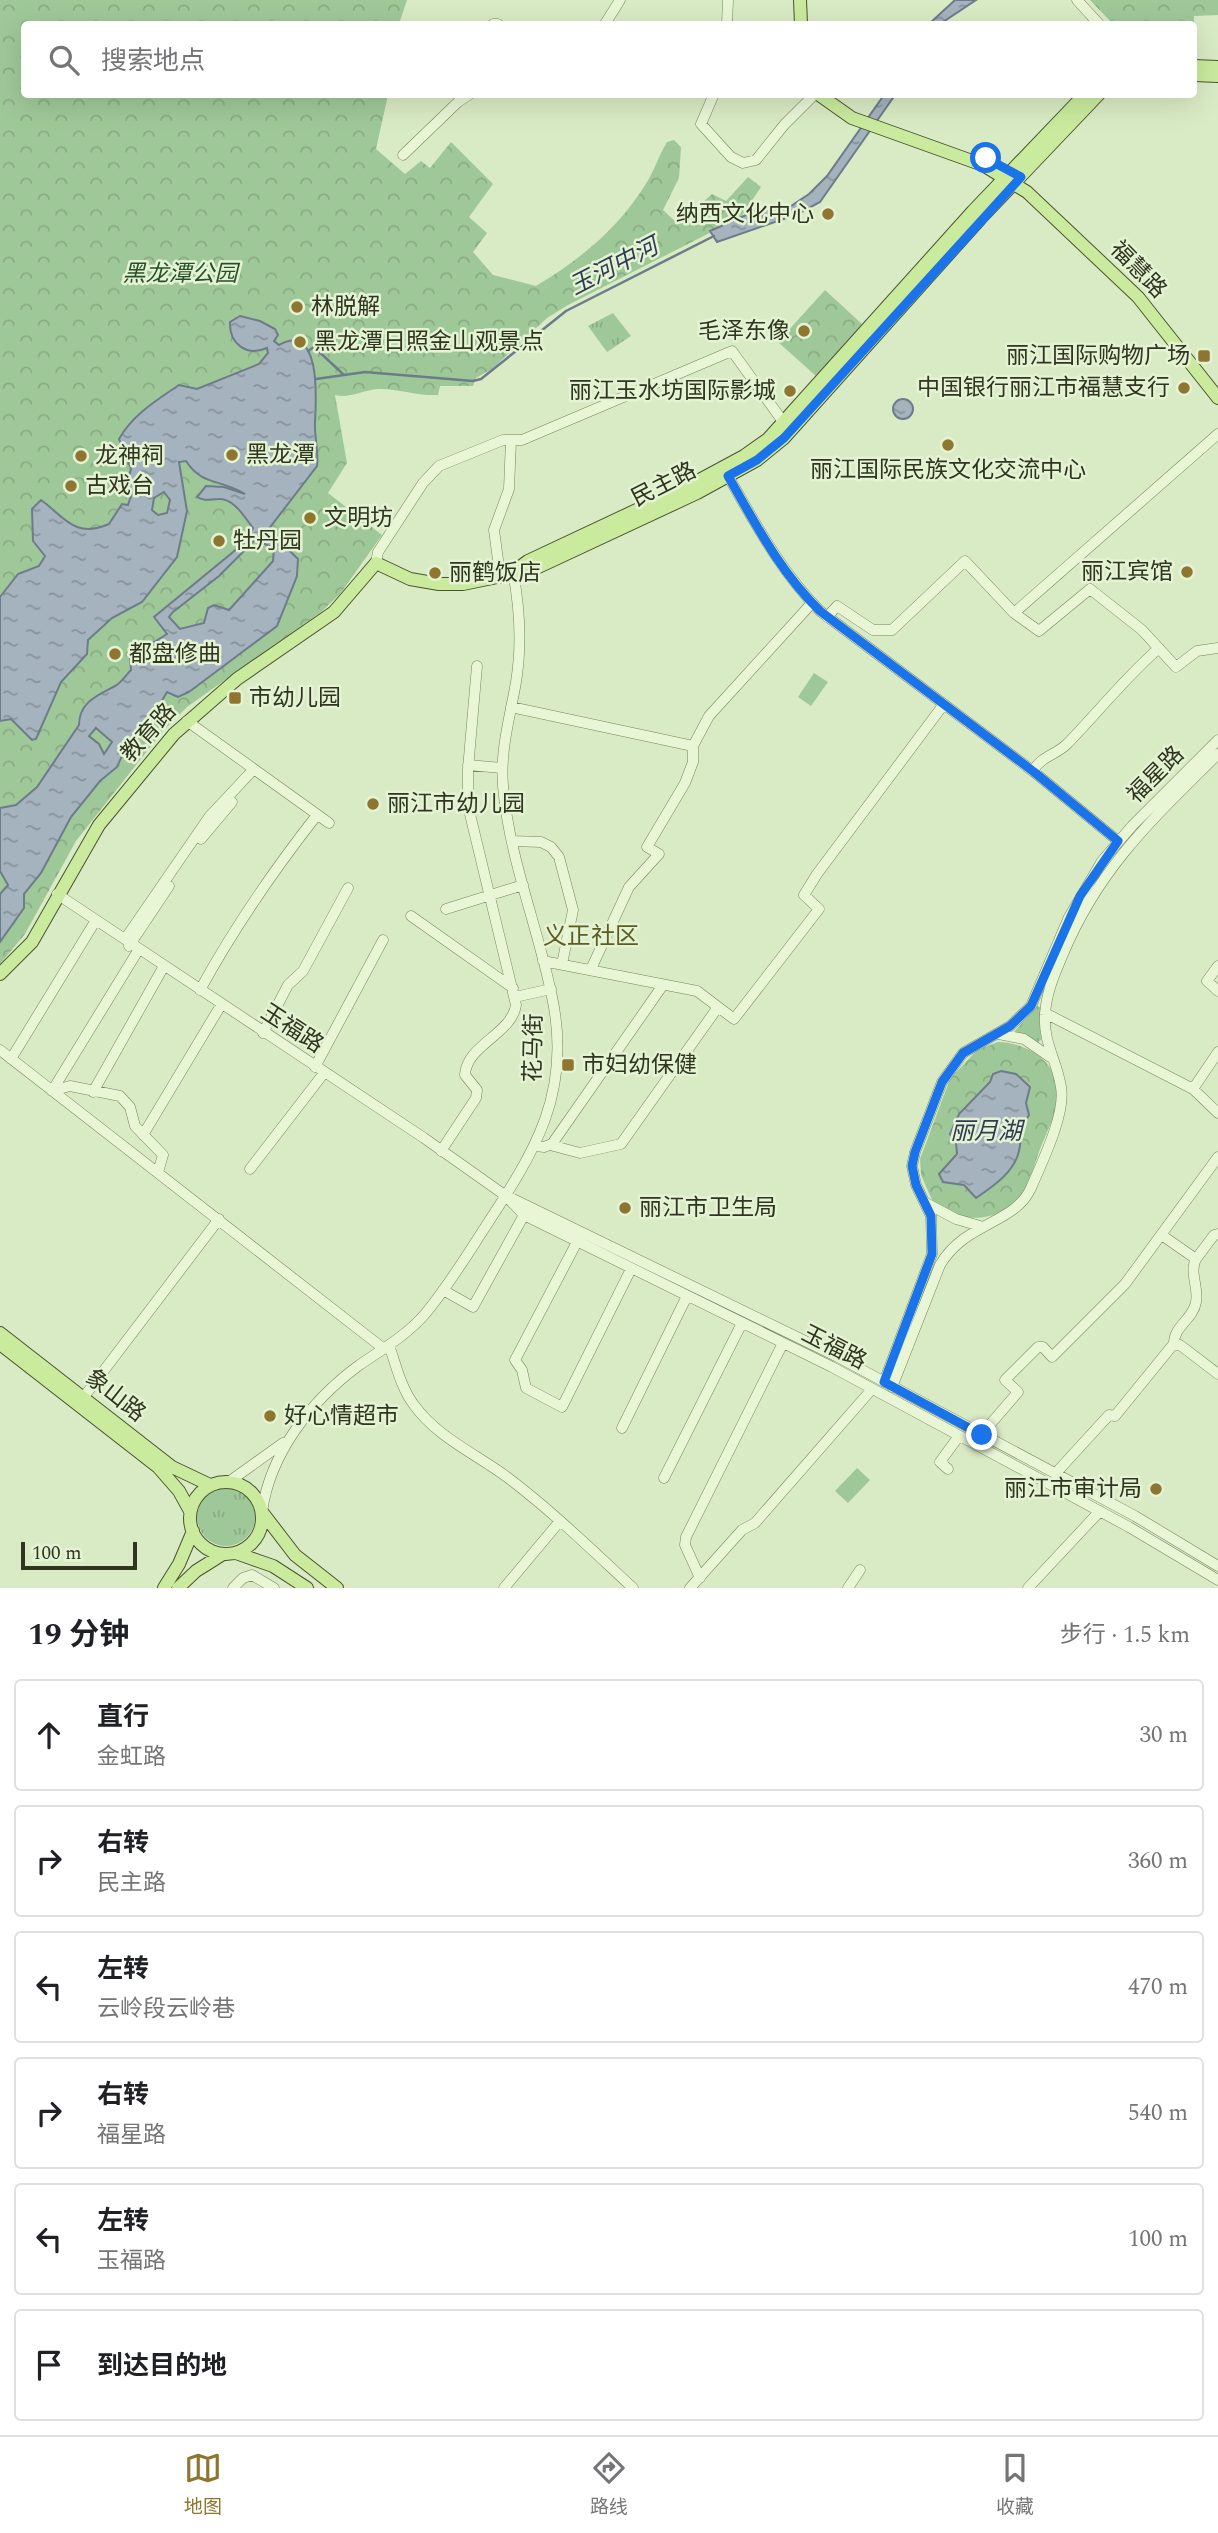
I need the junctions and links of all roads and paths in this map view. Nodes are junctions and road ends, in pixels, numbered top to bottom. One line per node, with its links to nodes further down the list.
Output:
1 (620, 0): 6 (street)
2 (728, 0): 7 (street)
3 (800, 0): 8 (main road)
4 (808, 0): 9 (main road)
5 (1077, 0): 10 (street)
6 (607, 21)
7 (727, 21)
8 (801, 21)
9 (809, 21)
10 (1096, 21)
11 (1197, 66): 12 (main road)
12 (1218, 67)
13 (1197, 75): 14 (main road)
14 (1218, 76)
15 (464, 98): 23 (street)
16 (712, 98): 17 (street)
17 (812, 98)
18 (823, 98): 22 (main road)
19 (834, 98): 22 (main road)
20 (1082, 98): 24 (main road, 民主路)
21 (1095, 98): 24 (main road, 民主路)
22 (844, 109): 24 (main road)
23 (403, 155)
24 (1013, 177): 25 (main road, 福慧路); 26 (main road, 福慧路); 27 (main road, 民主路); 30 (main road, 民主路)
25 (1218, 385)
26 (1218, 398)
27 (784, 423): 29 (street); 32 (main road, 民主路)
28 (1218, 434): 34 (street)
29 (510, 440): 31 (street); 32 (street, 花马街)
30 (728, 476): 32 (main road, 民主路); 33 (street)
31 (376, 562): 32 (main road, 民主路); 41 (main road, 教育路)
32 (506, 574): 40 (street, 花马街)
33 (812, 603): 35 (street); 43 (street)
34 (1014, 613): 35 (street); 36 (street)
35 (827, 617): 39 (street)
36 (1159, 648): 37 (street); 47 (street)
37 (1218, 648)
38 (477, 666): 45 (street)
39 (944, 704): 47 (street); 74 (street)
40 (511, 707): 43 (street); 46 (street, 花马街)
41 (187, 721): 48 (street); 55 (main road, 教育路)
42 (1218, 740): 52 (street, 福星路)
43 (694, 746): 66 (street)
44 (1218, 754): 75 (street, 福星路)
45 (468, 765): 46 (street); 56 (street)
46 (502, 768): 51 (street, 花马街)
47 (1032, 771): 52 (street)
48 (252, 774): 49 (street); 61 (street)
49 (317, 815): 50 (street); 70 (street)
50 (329, 823)
51 (512, 841): 53 (street, 花马街); 63 (street)
52 (1118, 841): 77 (street, 福星路)
53 (523, 885): 56 (street); 62 (street, 花马街)
54 (348, 888): 76 (street)
55 (57, 894): 59 (street, 玉福路); 67 (main road, 教育路)
56 (489, 895): 57 (street); 72 (street)
57 (446, 909)
58 (411, 916): 72 (street)
59 (96, 920): 61 (street, 玉福路); 81 (street)
60 (383, 940): 82 (street)
61 (131, 945): 64 (street, 玉福路); 85 (street)
62 (543, 961): 63 (street); 69 (street, 花马街)
63 (562, 964): 66 (street)
64 (164, 966): 70 (street, 玉福路); 86 (street)
65 (1218, 966): 71 (street)
66 (591, 969): 68 (street)
67 (0, 974)
68 (663, 985): 74 (street); 89 (street)
69 (551, 989): 72 (street); 90 (street, 花马街)
70 (200, 990): 73 (street, 玉福路)
71 (1218, 990)
72 (514, 992): 91 (street)
73 (221, 1005): 76 (street, 玉福路); 88 (street)
74 (718, 1007): 89 (street)
75 (1045, 1013): 80 (street, 福星路); 84 (street)
76 (264, 1033): 82 (street, 玉福路)
77 (997, 1034): 80 (street); 96 (street, 福星路)
78 (0, 1051): 81 (street)
79 (1218, 1052): 84 (street)
80 (1051, 1058): 99 (street, 福星路)
81 (11, 1059): 85 (street)
82 (315, 1067): 83 (street, 玉福路)
83 (324, 1073): 91 (street, 玉福路); 93 (street)
84 (1193, 1089): 87 (street)
85 (52, 1091): 86 (street); 94 (street)
86 (93, 1092): 88 (street)
87 (1218, 1113)
88 (143, 1135): 94 (street)
89 (550, 1145): 90 (street)
90 (536, 1146): 95 (street, 花马街)
91 (441, 1151): 95 (street, 玉福路)
92 (1218, 1157): 101 (street)
93 (250, 1169)
94 (158, 1172): 98 (street)
95 (506, 1196): 97 (street, 玉福路); 105 (street, 花马街); 114 (street, 玉福路)
96 (924, 1202): 99 (street); 114 (street, 福星路)
97 (524, 1215): 102 (street, 玉福路); 105 (street)
98 (219, 1219): 112 (street); 116 (street)
99 (980, 1226): 114 (street, 福星路)
100 (1218, 1234): 103 (street)
101 (1163, 1236): 103 (street); 118 (street)
102 (577, 1242): 104 (street, 玉福路); 104 (street)
103 (1196, 1259): 111 (street)
104 (631, 1269): 106 (street, 玉福路)
105 (443, 1290): 112 (street, 花马街)
106 (687, 1296): 107 (street, 玉福路); 117 (street)
107 (742, 1323): 109 (street, 玉福路); 123 (street)
108 (0, 1333): 116 (main road, 象山路)
109 (783, 1343): 115 (street, 玉福路); 135 (street)
110 (0, 1345): 126 (main road, 象山路)
111 (1174, 1345): 113 (street); 122 (street)
112 (387, 1347): 119 (street, 花马街); 129 (street)
113 (1218, 1374)
114 (888, 1384): 118 (street, 玉福路)
115 (872, 1389): 120 (street, 玉福路); 135 (street)
116 (83, 1398): 125 (main road, 象山路)
117 (622, 1428)
118 (982, 1435): 122 (street, 玉福路)
119 (291, 1436): 124 (street, 花马街); 128 (street, 花马街)
120 (959, 1436): 121 (street); 127 (street, 玉福路)
121 (948, 1469)
122 (1055, 1474): 132 (street, 玉福路)
123 (664, 1478)
124 (230, 1481): 125 (main road); 128 (main road)
125 (210, 1485): 126 (main road)
126 (190, 1511): 130 (main road)
127 (1100, 1511): 136 (street, 玉福路); 147 (street)
128 (262, 1512): 131 (main road); 142 (main road)
129 (560, 1521): 143 (street); 144 (street)
130 (192, 1531): 131 (main road); 137 (main road)
131 (229, 1553): 134 (main road); 138 (main road)
132 (1218, 1566)
133 (860, 1570): 146 (street)
134 (286, 1574): 140 (street); 141 (main road)
135 (700, 1578): 145 (street)
136 (1218, 1580)
137 (164, 1588)
138 (178, 1588)
139 (233, 1588): 140 (street)
140 (275, 1588)
141 (307, 1588)
142 (337, 1588)
143 (504, 1588)
144 (633, 1588)
145 (690, 1588)
146 (848, 1588)
147 (1028, 1588)

